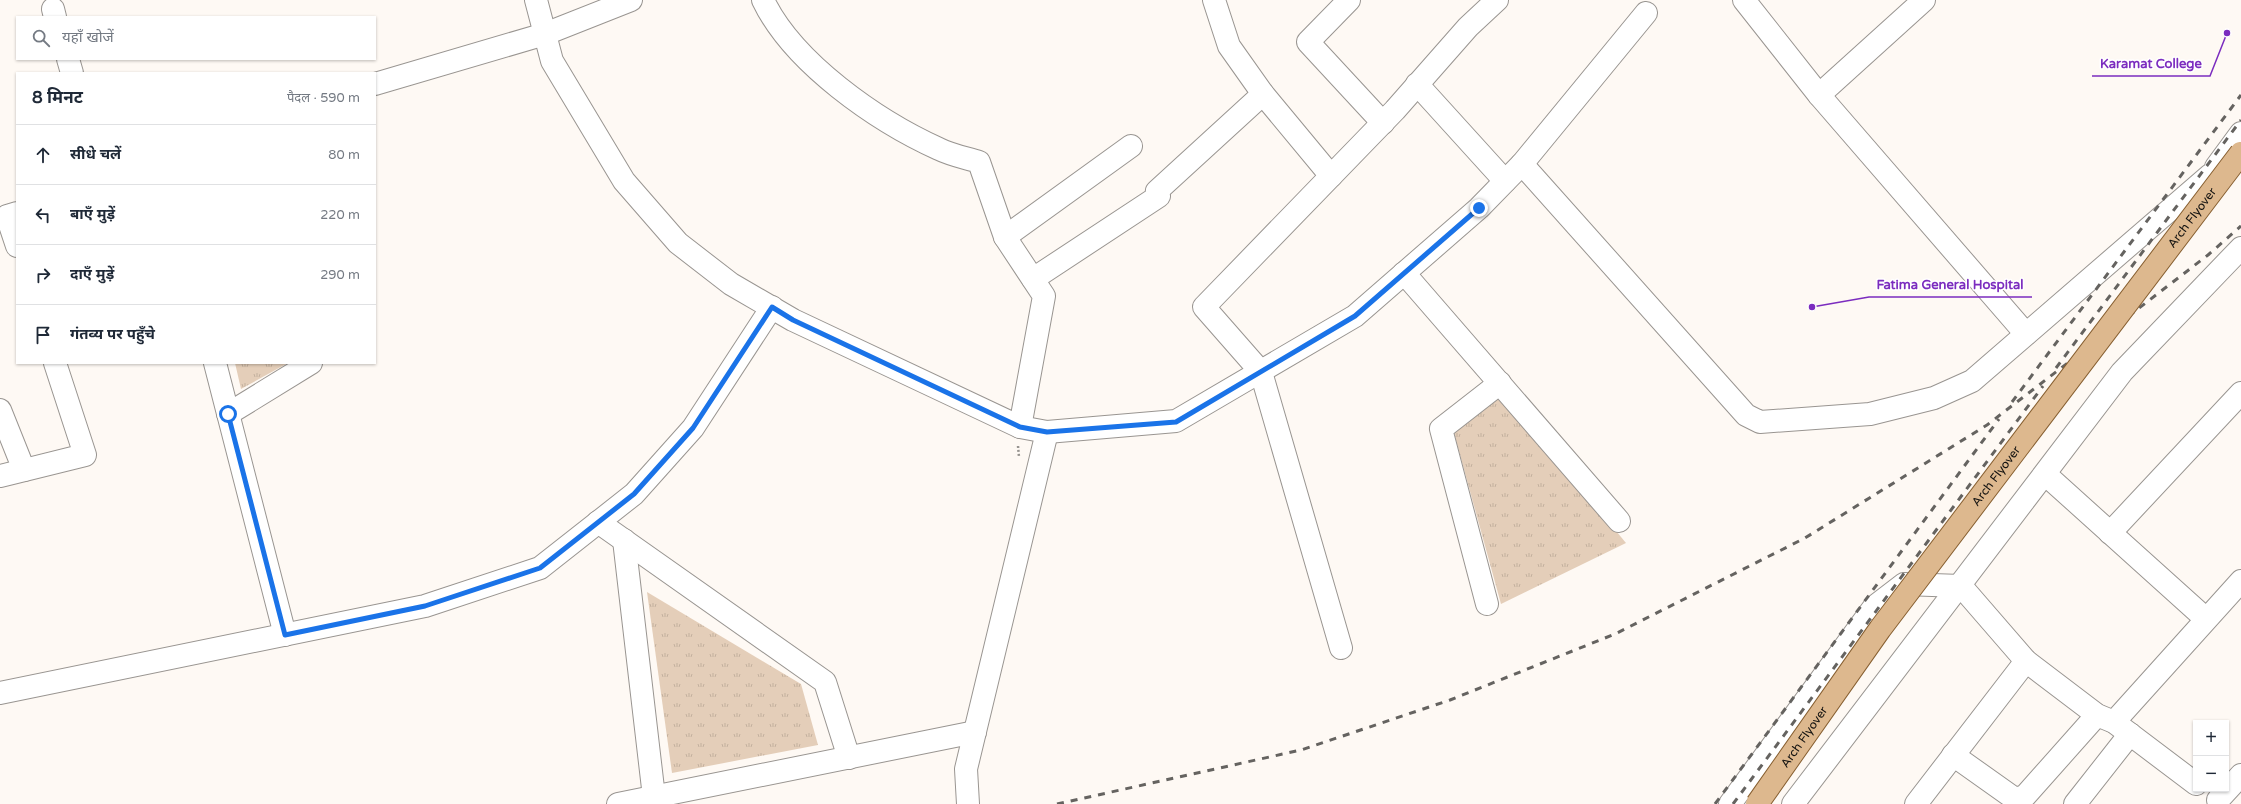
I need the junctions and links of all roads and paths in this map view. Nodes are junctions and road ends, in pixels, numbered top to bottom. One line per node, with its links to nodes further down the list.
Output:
1 (536, 0): 10 (street)
2 (631, 0): 10 (street)
3 (763, 0): 26 (street)
4 (1214, 0): 15 (street)
5 (1349, 0): 17 (street)
6 (1497, 0): 14 (street)
7 (1744, 0): 16 (street)
8 (1924, 0): 16 (street)
9 (1646, 12): 21 (street)
10 (545, 34): 13 (street); 31 (street)
11 (68, 60): 12 (street)
12 (72, 72)
13 (376, 84)
14 (1417, 85): 17 (street); 24 (street)
15 (1263, 94): 22 (street); 30 (street)
16 (1819, 95): 32 (street)
17 (1383, 123): 22 (street)
18 (2241, 133): 23 (street)
19 (1131, 146): 26 (street)
20 (2241, 154): 23 (street); 70 (main road, Arch Flyover, bridge)
21 (1522, 164): 24 (street); 32 (street)
22 (1331, 176): 36 (street)
23 (2209, 176): 32 (street)
24 (1505, 181): 29 (street)
25 (16, 213): 27 (street)
26 (1005, 238): 30 (street)
27 (16, 243)
28 (2241, 248): 44 (street)
29 (1404, 273): 36 (street); 37 (street)
30 (1033, 279): 41 (street)
31 (772, 307): 41 (street); 47 (street)
32 (2026, 334)
33 (55, 364): 43 (street)
34 (215, 364): 40 (street)
35 (309, 364): 40 (street)
36 (1260, 372): 42 (street); 55 (street)
37 (1500, 383): 46 (street); 52 (street)
38 (2241, 393): 48 (street)
39 (0, 410): 43 (street)
40 (228, 414): 54 (street)
41 (1020, 427): 42 (street)
42 (1047, 432): 59 (street)
43 (24, 470): 45 (street)
44 (2045, 474): 48 (street); 51 (street)
45 (0, 476)
46 (1619, 521)
47 (598, 522): 49 (street); 54 (street)
48 (2110, 533): 53 (street)
49 (624, 540): 61 (street); 64 (street)
50 (2241, 581): 53 (street)
51 (1961, 586): 56 (street); 69 (street); 71 (street)
52 (1487, 604)
53 (2206, 619): 58 (street)
54 (285, 635): 57 (street)
55 (1341, 648)
56 (2026, 661): 58 (street); 60 (street)
57 (0, 693)
58 (2113, 723): 63 (street); 66 (street); 73 (street)
59 (975, 732): 61 (street); 68 (street)
60 (1953, 755): 66 (street); 72 (street)
61 (850, 758): 64 (street)
62 (2241, 775): 65 (street)
63 (2193, 782)
64 (654, 797): 67 (street)
65 (2214, 798)
66 (2022, 800)
67 (618, 804)
68 (968, 804)
69 (1730, 804)
70 (1756, 804)
71 (1794, 804)
72 (1916, 804)
73 (2075, 804)

